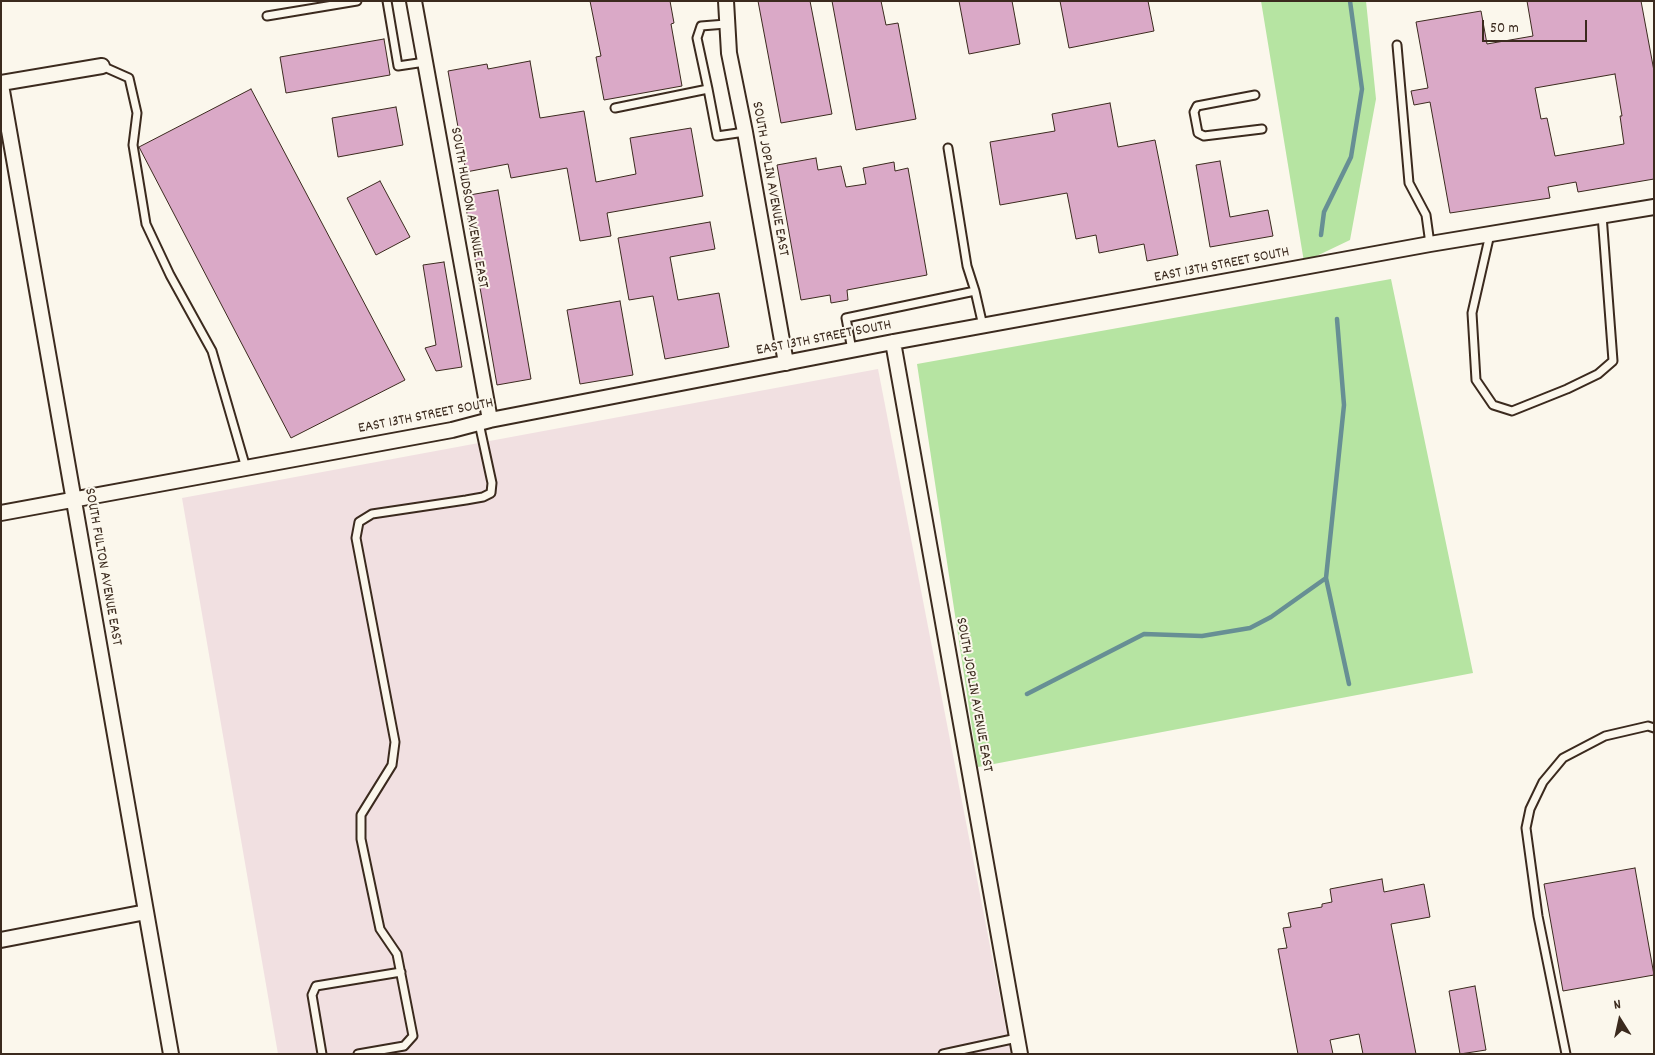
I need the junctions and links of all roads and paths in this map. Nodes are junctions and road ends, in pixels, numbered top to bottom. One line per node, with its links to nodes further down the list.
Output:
1 (357, 1): 5 (lane)
2 (387, 1): 8 (lane)
3 (414, 1): 8 (street, SOUTH HUDSON AVENUE EAST)
4 (726, 1): 6 (street, SOUTH JOPLIN AVENUE EAST)
5 (268, 16)
6 (726, 24): 11 (lane); 15 (street, SOUTH JOPLIN AVENUE EAST)
7 (1397, 45): 20 (lane)
8 (425, 62): 26 (street, SOUTH HUDSON AVENUE EAST)
9 (102, 66): 10 (street); 27 (lane)
10 (1, 84): 28 (street, SOUTH FULTON AVENUE EAST)
11 (708, 89): 13 (lane); 15 (lane)
12 (1255, 94): 14 (lane)
13 (615, 108)
14 (1262, 129)
15 (745, 132): 25 (street, SOUTH JOPLIN AVENUE EAST)
16 (948, 148): 21 (lane)
17 (1654, 207): 18 (street, EAST 13TH STREET SOUTH)
18 (1602, 215): 19 (street, EAST 13TH STREET SOUTH); 19 (lane)
19 (1490, 234): 20 (street, EAST 13TH STREET SOUTH)
20 (1430, 244): 22 (street, EAST 13TH STREET SOUTH)
21 (975, 291): 22 (lane); 24 (lane)
22 (983, 327): 23 (street, EAST 13TH STREET SOUTH)
23 (893, 342): 24 (street, EAST 13TH STREET SOUTH); 34 (street, SOUTH JOPLIN AVENUE EAST)
24 (852, 350): 25 (street, EAST 13TH STREET SOUTH)
25 (786, 363): 26 (street, EAST 13TH STREET SOUTH)
26 (484, 421): 27 (street, EAST 13TH STREET SOUTH); 33 (lane)
27 (246, 468): 28 (street, EAST 13TH STREET SOUTH)
28 (74, 498): 29 (street, EAST 13TH STREET SOUTH); 31 (street, SOUTH FULTON AVENUE EAST)
29 (1, 513)
30 (1654, 728): 40 (lane)
31 (146, 912): 32 (street); 35 (street, SOUTH FULTON AVENUE EAST)
32 (1, 940)
33 (401, 972): 36 (lane); 37 (lane)
34 (1017, 1038): 38 (lane); 39 (street, SOUTH JOPLIN AVENUE EAST)
35 (171, 1054)
36 (322, 1054)
37 (358, 1054)
38 (942, 1054)
39 (1020, 1054)
40 (1566, 1054)

